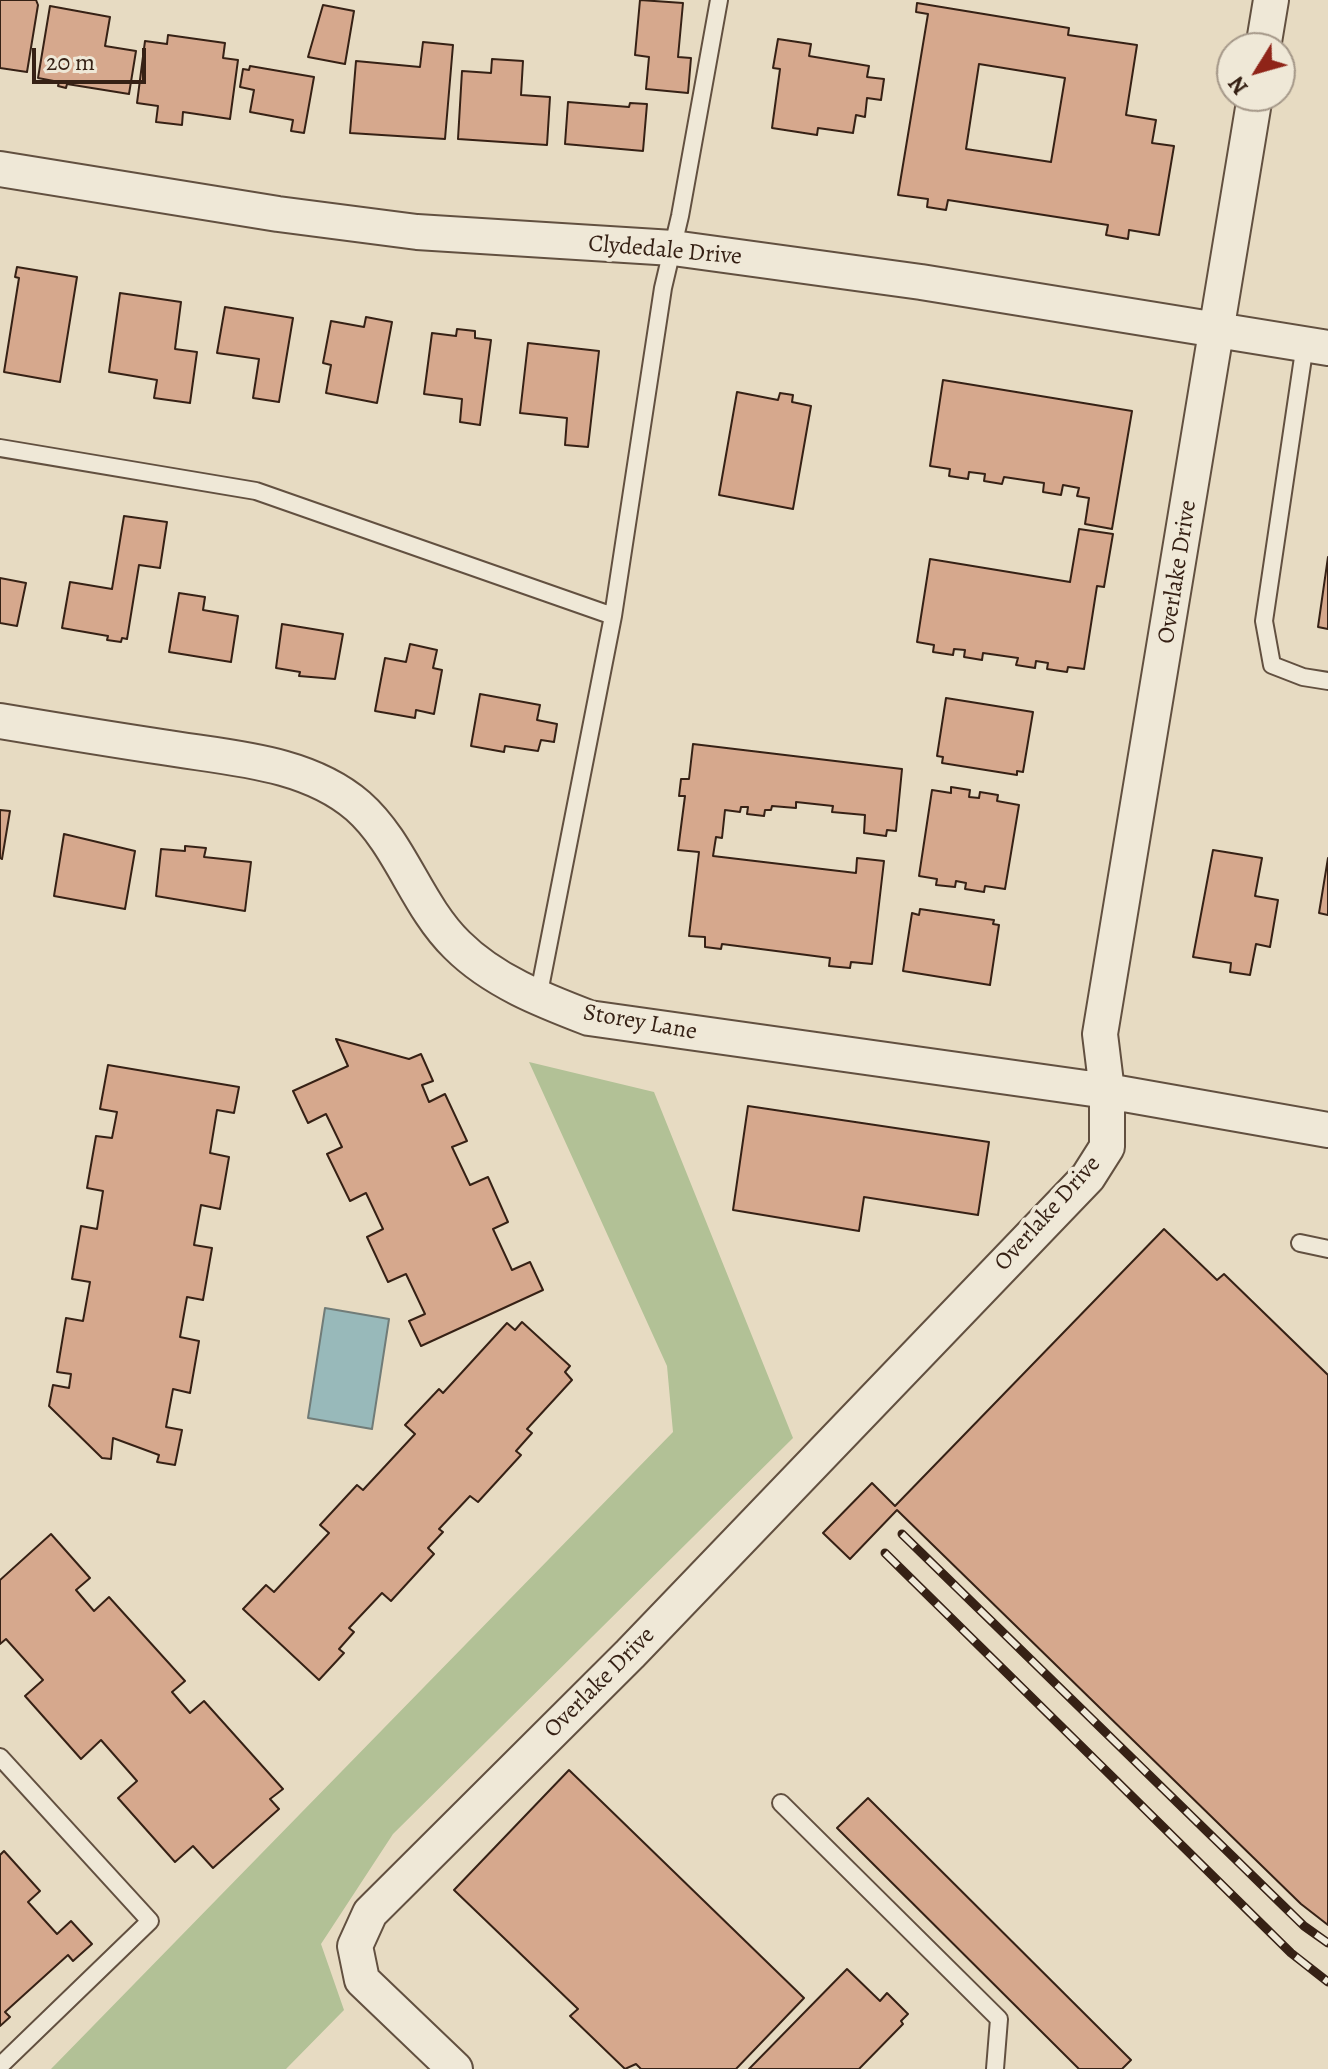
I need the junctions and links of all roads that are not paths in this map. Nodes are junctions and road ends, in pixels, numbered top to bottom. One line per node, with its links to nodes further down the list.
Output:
1 (719, 0): 6 (lane)
2 (1271, 0): 3 (street)
3 (1266, 32)
4 (1252, 112): 7 (street, Overlake Drive)
5 (0, 169): 6 (street, Clydedale Drive)
6 (673, 248): 7 (street, Clydedale Drive); 10 (lane)
7 (1217, 329): 8 (street, Clydedale Drive); 14 (street, Overlake Drive)
8 (1317, 346): 11 (lane)
9 (0, 448): 10 (lane)
10 (613, 616): 13 (lane)
11 (1328, 681)
12 (0, 721): 13 (street, Storey Lane)
13 (538, 998): 14 (street, Storey Lane)
14 (1107, 1091): 15 (street, Storey Lane); 21 (street, Overlake Drive)
15 (1328, 1130)
16 (1300, 1243): 17 (lane)
17 (1328, 1249)
18 (0, 1757): 20 (lane)
19 (781, 1803): 22 (lane)
20 (0, 2066)
21 (455, 2069)
22 (995, 2069)

